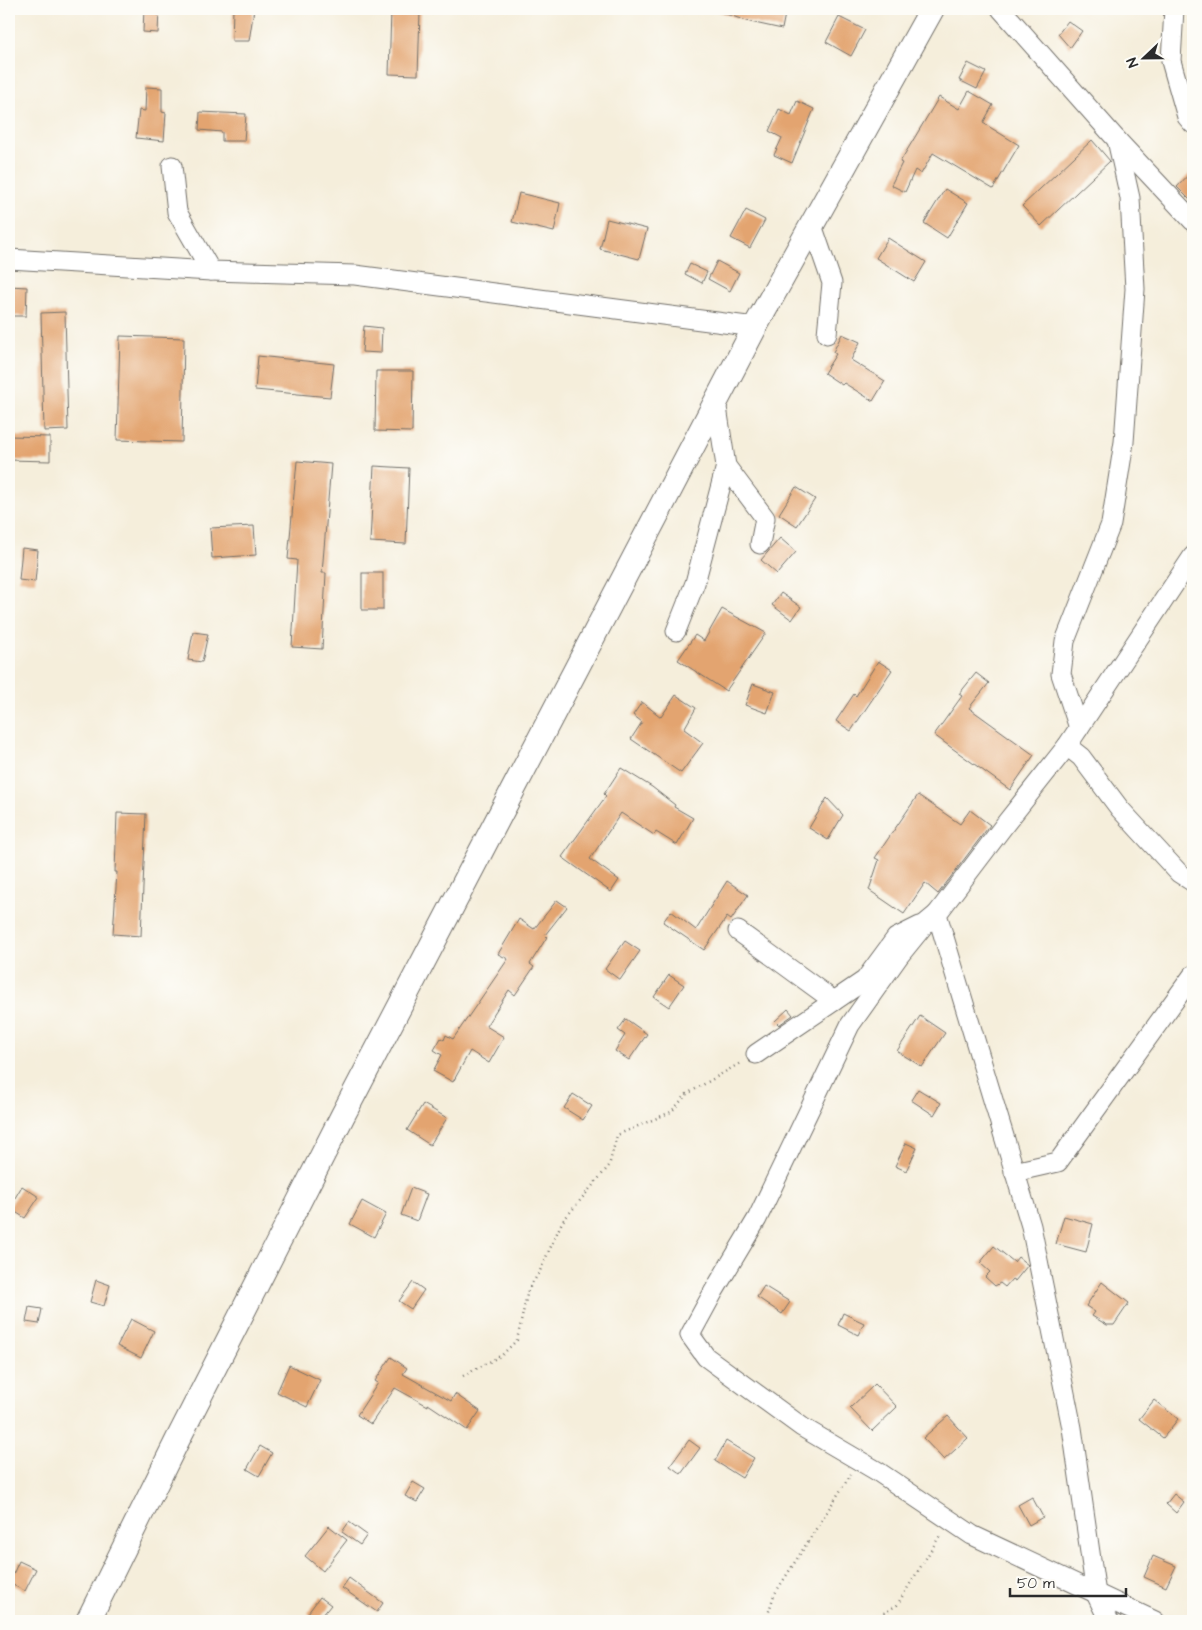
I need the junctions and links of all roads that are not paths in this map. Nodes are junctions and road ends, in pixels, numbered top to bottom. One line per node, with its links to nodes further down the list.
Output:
1 (932, 9): 8 (main road)
2 (1001, 9): 5 (street)
3 (1174, 9): 4 (street)
4 (1193, 124)
5 (1117, 140): 7 (street); 18 (street)
6 (172, 166): 10 (street)
7 (1193, 221)
8 (812, 225): 11 (main road); 12 (street)
9 (9, 258): 10 (street)
10 (211, 271): 11 (street)
11 (755, 327): 13 (main road)
12 (827, 334)
13 (716, 401): 14 (street); 28 (main road)
14 (726, 466): 15 (street); 17 (street)
15 (760, 544)
16 (1193, 556): 18 (street)
17 (676, 631)
18 (1079, 728): 19 (street)
19 (1067, 746): 20 (street); 21 (street)
20 (1193, 882)
21 (931, 919): 24 (street); 26 (street); 27 (street)
22 (738, 930): 24 (street)
23 (1193, 975): 26 (street)
24 (834, 1001): 25 (street)
25 (756, 1054)
26 (1014, 1172): 27 (street)
27 (1096, 1594): 29 (street); 30 (street)
28 (88, 1621)
29 (1109, 1621)
30 (1155, 1621)

